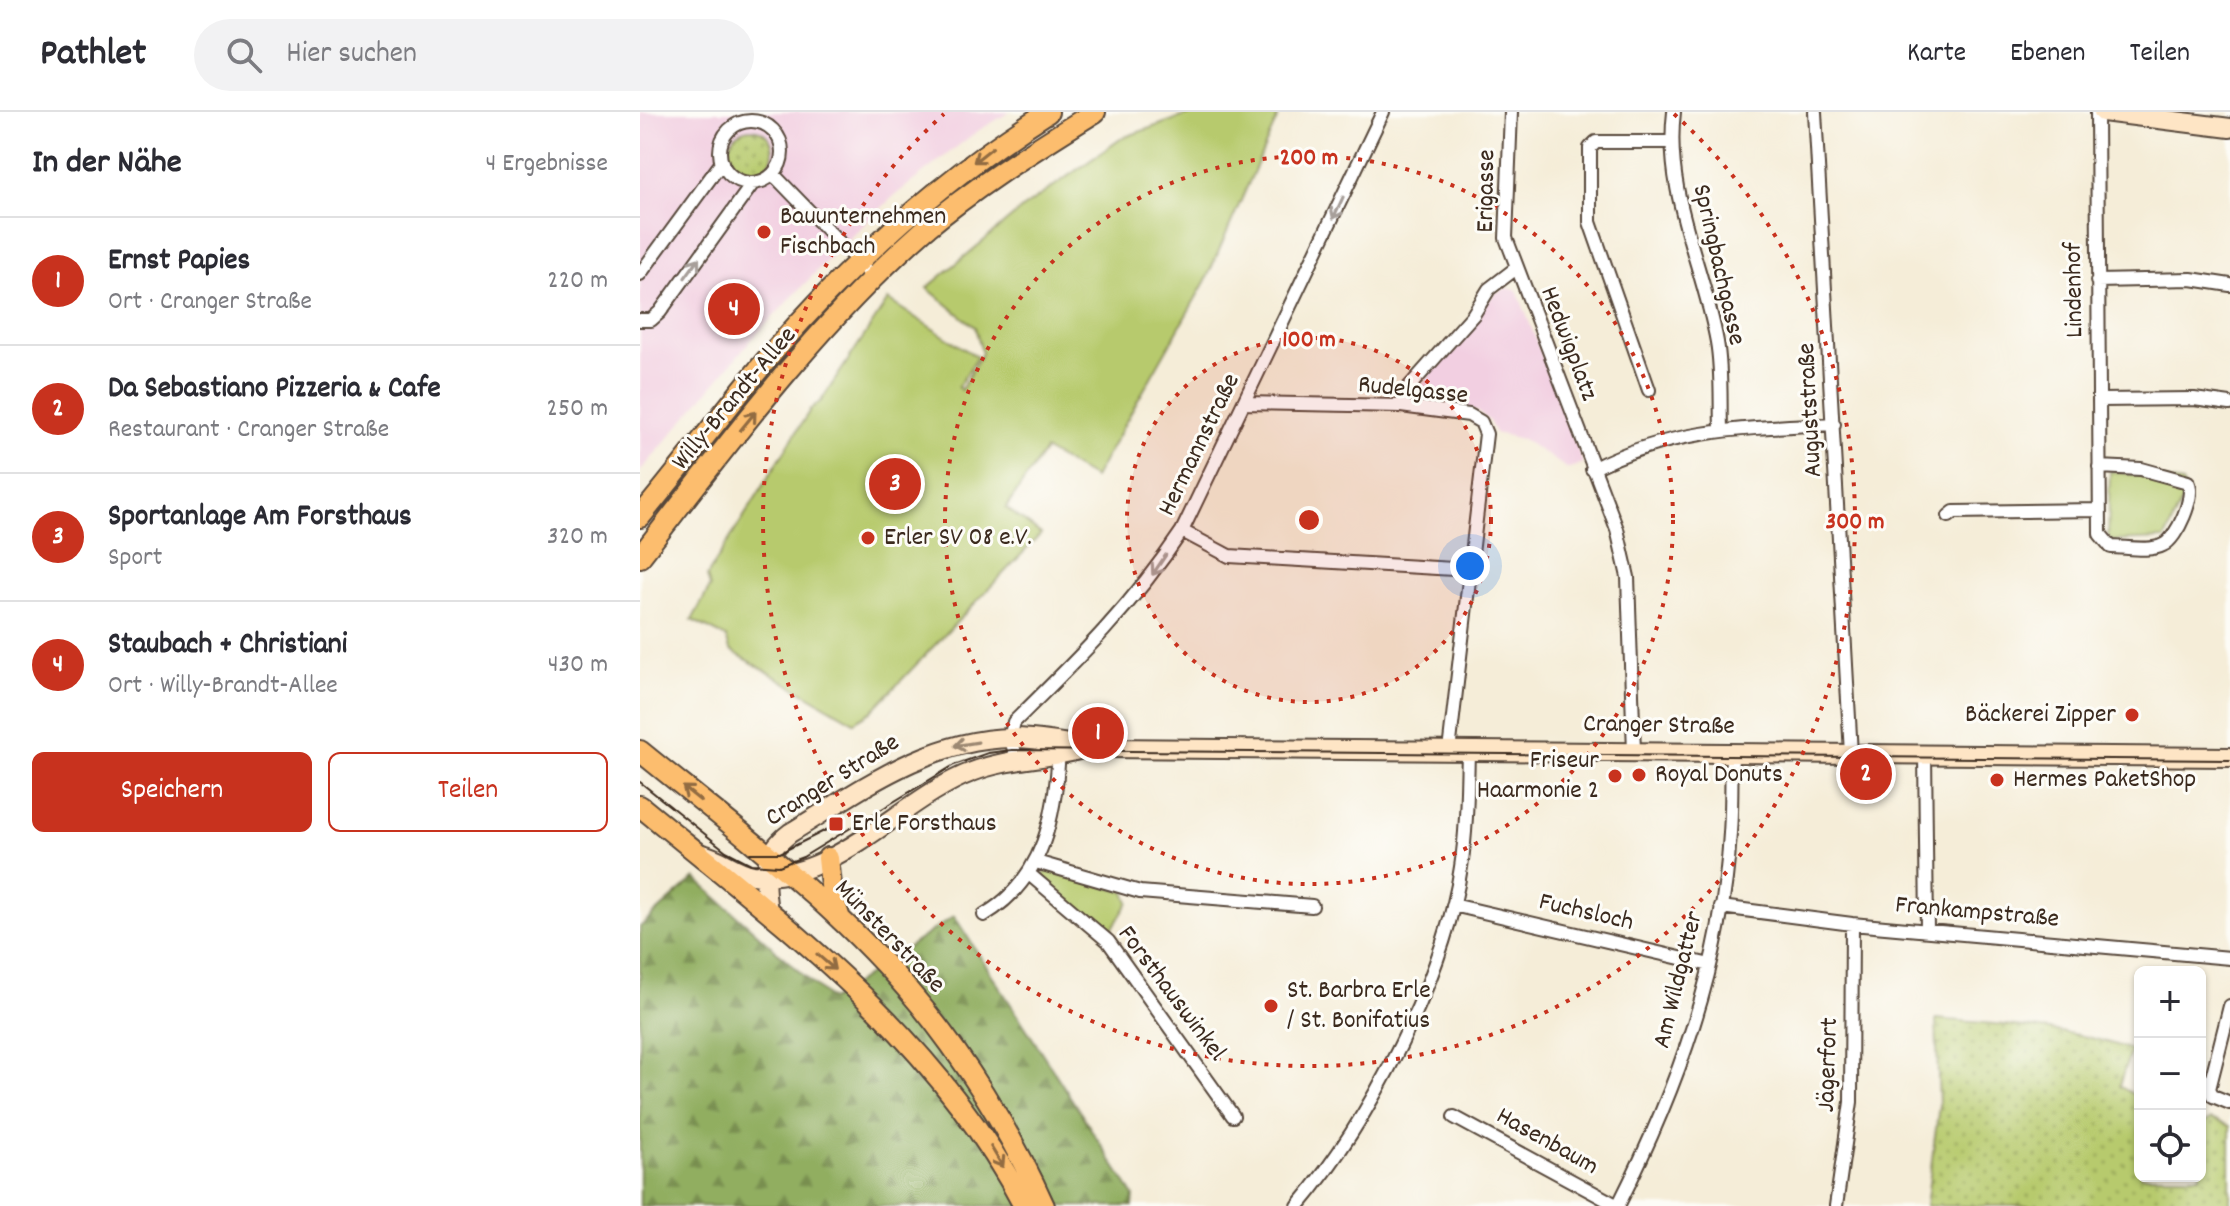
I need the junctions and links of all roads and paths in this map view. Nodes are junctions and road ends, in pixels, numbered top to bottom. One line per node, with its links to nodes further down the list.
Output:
1 (1048, 112): 13 (main road, Willy-Brandt-Allee, one-way to 13)
2 (1095, 112): 16 (main road, Willy-Brandt-Allee)
3 (1383, 112): 22 (street, Hermannstraße, one-way to 22)
4 (1511, 112): 14 (street, Erigasse)
5 (1674, 112): 9 (street, Springbachgasse)
6 (1815, 112): 25 (street, Auguststraße)
7 (2100, 112): 8 (main road); 17 (street, Lindenhof)
8 (2230, 128)
9 (1670, 142): 20 (street); 26 (street, Springbachgasse)
10 (722, 162): 11 (street); 12 (street); 15 (street)
11 (773, 174): 12 (street); 13 (street)
12 (753, 183): 19 (street, one-way to 12)
13 (859, 261): 16 (street); 31 (main road, Willy-Brandt-Allee)
14 (1515, 269): 24 (street, Hedwigplatz); 28 (street, Hedwigplatz)
15 (640, 274)
16 (874, 278): 33 (main road, Willy-Brandt-Allee, one-way to 16)
17 (2097, 281): 18 (street); 21 (street, Lindenhof)
18 (2230, 285)
19 (640, 320)
20 (1649, 390)
21 (2099, 400): 23 (street); 27 (street, Lindenhof)
22 (1246, 403): 24 (street, Rudelgasse); 32 (street, Hermannstraße)
23 (2230, 404)
24 (1401, 406): 34 (street, Rudelgasse)
25 (1834, 424): 26 (street); 42 (street, Auguststraße)
26 (1721, 429): 28 (street)
27 (2099, 467): 29 (street, Lindenhof); 29 (street, Lindenhof)
28 (1592, 469): 39 (street, Hedwigplatz)
29 (2099, 510): 30 (street)
30 (1949, 516)
31 (640, 517)
32 (1182, 531): 34 (street); 35 (street, Hermannstraße, one-way to 35)
33 (640, 557)
34 (1471, 570): 38 (street, Rudelgasse)
35 (1010, 738): 36 (main road, Cranger Straße); 44 (street); 46 (main road, Cranger Straße, one-way to 46)
36 (1059, 749): 38 (main road, Cranger Straße); 44 (main road, Cranger Straße); 50 (street)
37 (640, 751): 47 (main road, Münsterstraße, one-way to 37)
38 (1458, 751): 39 (main road, Cranger Straße); 53 (street, Rudelgasse)
39 (1634, 752): 40 (main road, Cranger Straße)
40 (1732, 753): 42 (main road, Cranger Straße); 55 (street, Am Wildgatter)
41 (1925, 753): 42 (main road, Cranger Straße); 43 (main road, Cranger Straße); 60 (street)
42 (1851, 754)
43 (2230, 757)
44 (1017, 758): 49 (main road, Cranger Straße)
45 (640, 806): 48 (main road)
46 (790, 833): 47 (main road); 51 (main road, Cranger Straße)
47 (745, 836): 51 (main road, Münsterstraße)
48 (697, 853): 51 (main road); 56 (main road)
49 (828, 858): 51 (main road, Cranger Straße); 58 (main road)
50 (1036, 862): 52 (street); 54 (street, Forsthauswinkel)
51 (774, 868): 56 (main road); 58 (main road, Münsterstraße)
52 (1029, 874): 57 (street); 65 (street, Forsthauswinkel)
53 (1453, 905): 62 (street, Fuchsloch); 69 (street, Rudelgasse)
54 (1312, 906)
55 (1721, 907): 59 (street, Frankampstraße); 62 (street, Am Wildgatter)
56 (768, 911): 67 (main road, one-way to 67)
57 (984, 915)
58 (841, 923): 68 (main road, Münsterstraße)
59 (1852, 924): 60 (street, Frankampstraße); 71 (street, Jägerfort)
60 (1927, 930): 61 (street, Frankampstraße)
61 (2230, 958)
62 (1710, 965): 70 (street, Am Wildgatter)
63 (2230, 1006): 64 (street)
64 (2230, 1103)
65 (1233, 1116)
66 (1454, 1117): 70 (street, Hasenbaum)
67 (1024, 1206)
68 (1044, 1206)
69 (1298, 1206)
70 (1618, 1206)
71 (1836, 1206)

